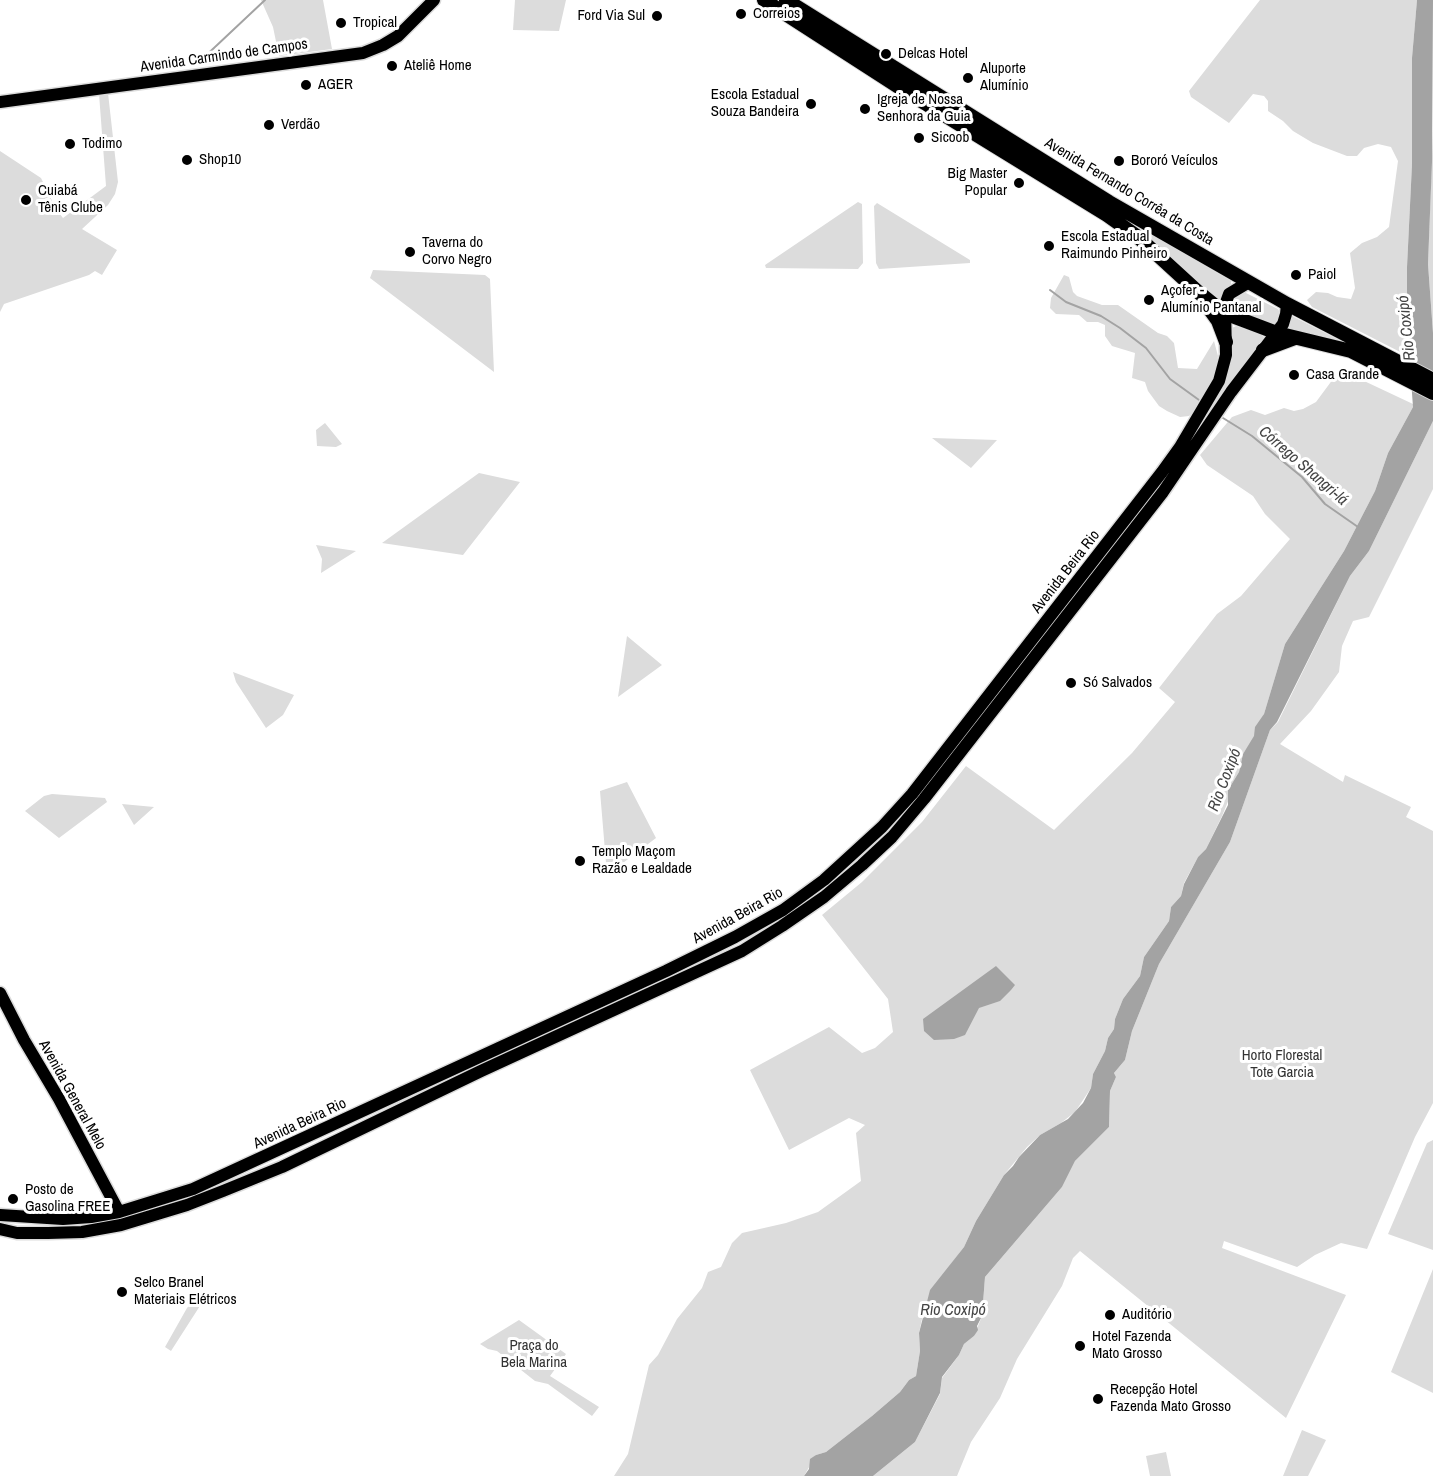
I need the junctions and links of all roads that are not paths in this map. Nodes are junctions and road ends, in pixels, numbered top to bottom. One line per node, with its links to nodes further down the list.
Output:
1 (434, 0): 4 (main road, Avenida Carmindo de Campos)
2 (764, 0): 6 (highway, Avenida Fernando Corrêa da Costa)
3 (786, 0): 5 (highway, Avenida Fernando Corrêa da Costa)
4 (0, 102)
5 (1249, 282): 7 (highway, Avenida Fernando Corrêa da Costa); 8 (main road)
6 (1197, 291): 8 (highway, Avenida Fernando Corrêa da Costa); 11 (highway)
7 (1287, 304): 9 (main road, Avenida Beira Rio); 13 (highway, Avenida Fernando Corrêa da Costa)
8 (1224, 313): 9 (highway, Avenida Fernando Corrêa da Costa); 11 (main road, Avenida Beira Rio)
9 (1276, 333): 10 (highway, Avenida Fernando Corrêa da Costa); 12 (main road, Avenida Beira Rio)
10 (1295, 338): 12 (highway); 13 (highway, Avenida Fernando Corrêa da Costa)
11 (1226, 342): 16 (main road, Avenida Beira Rio)
12 (1263, 350): 17 (main road, Avenida Beira Rio)
13 (1376, 356): 14 (highway, Avenida Fernando Corrêa da Costa); 15 (highway, Avenida Fernando Corrêa da Costa)
14 (1433, 380)
15 (1433, 393)
16 (1200, 414): 17 (main road); 18 (main road, Avenida Beira Rio)
17 (1190, 454): 18 (main road, Avenida Beira Rio)
18 (1031, 651): 19 (main road, Avenida Beira Rio)
19 (669, 976): 21 (main road, Avenida Beira Rio); 22 (main road, Avenida Beira Rio)
20 (0, 993): 27 (main road, Avenida General Melo)
21 (480, 1057): 22 (main road); 23 (main road, Avenida Beira Rio)
22 (435, 1092): 24 (main road, Avenida Beira Rio)
23 (393, 1097): 24 (main road); 25 (main road, Avenida Beira Rio)
24 (360, 1129): 26 (main road, Avenida Beira Rio)
25 (227, 1175): 26 (main road); 27 (main road, Avenida Beira Rio)
26 (187, 1205): 29 (main road, Avenida Beira Rio)
27 (119, 1212): 28 (main road, Avenida Beira Rio)
28 (0, 1215)
29 (0, 1229)

